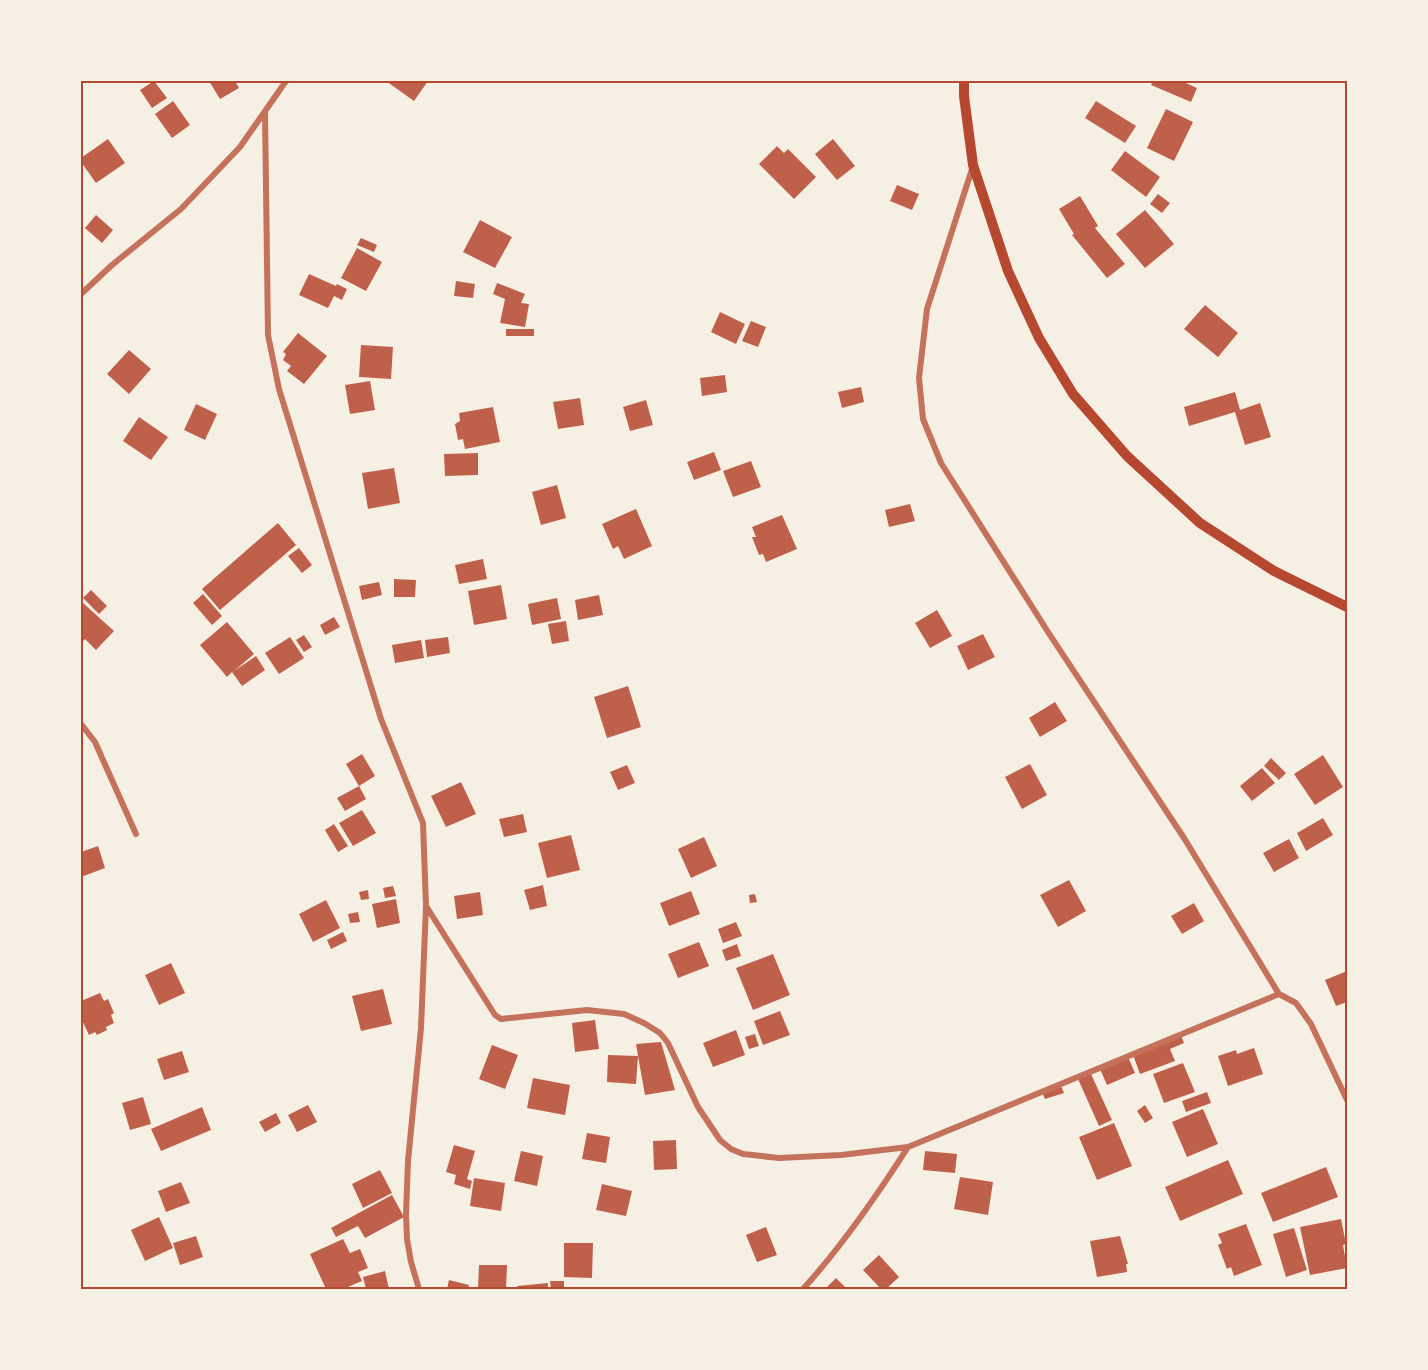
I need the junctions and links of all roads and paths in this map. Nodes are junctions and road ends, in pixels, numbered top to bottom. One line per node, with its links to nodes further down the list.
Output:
1 (286, 81): 3 (street)
2 (964, 81): 4 (highway)
3 (265, 112): 5 (street); 9 (street)
4 (973, 165): 6 (highway); 10 (street)
5 (81, 294)
6 (1347, 607)
7 (81, 724): 8 (street)
8 (136, 834)
9 (426, 906): 12 (street); 13 (street)
10 (1279, 994): 11 (street); 12 (street)
11 (1347, 1100)
12 (908, 1147): 14 (street)
13 (419, 1289)
14 (803, 1289)

